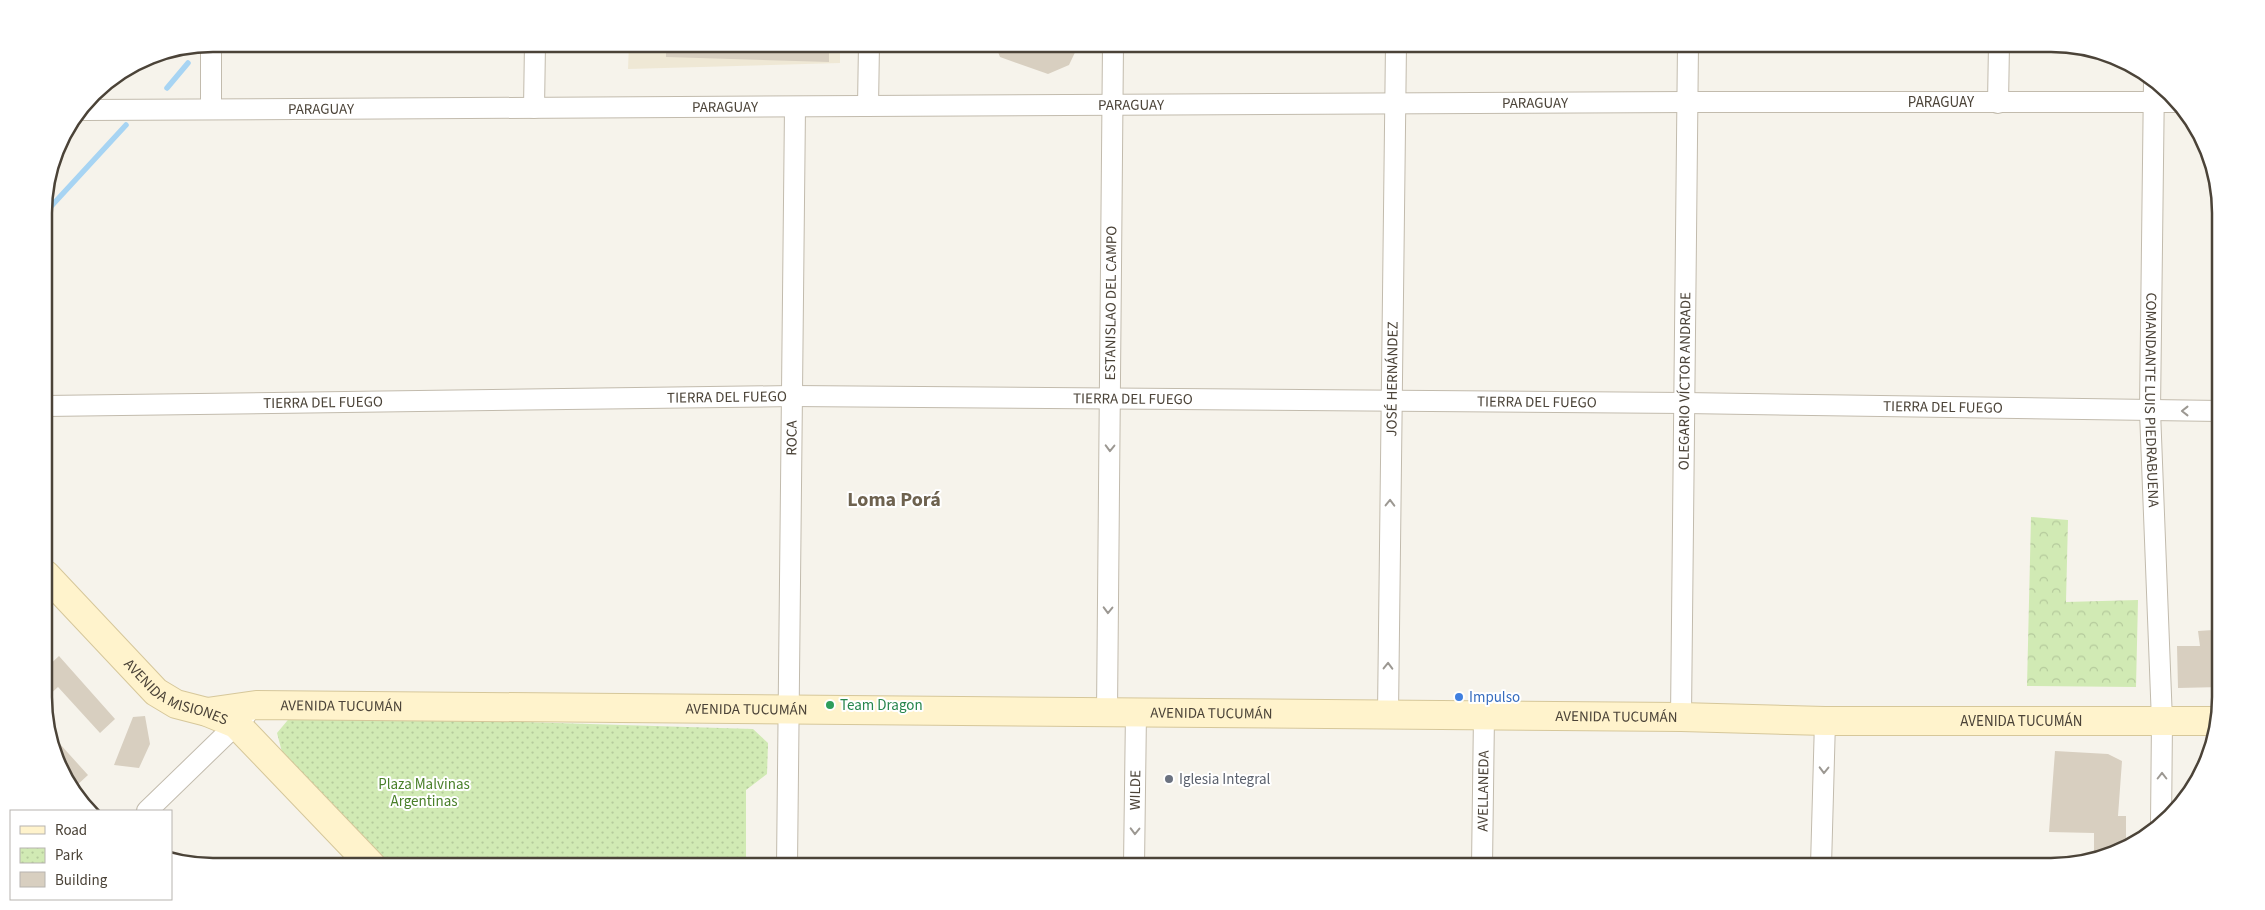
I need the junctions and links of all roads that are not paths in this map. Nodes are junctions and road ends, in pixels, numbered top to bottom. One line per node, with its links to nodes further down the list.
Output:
1 (1396, 52): 13 (street, JOSÉ HERNÁNDEZ)
2 (1688, 52): 9 (street, OLEGARIO VÍCTOR ANDRADE)
3 (1999, 52): 11 (street)
4 (211, 53): 18 (street)
5 (535, 53): 17 (street)
6 (869, 53): 15 (street)
7 (1113, 53): 14 (street, ESTANISLAO DEL CAMPO)
8 (2154, 90): 12 (street, COMANDANTE LUIS PIEDRABUENA)
9 (1688, 102): 11 (street, PARAGUAY); 13 (street, PARAGUAY); 23 (street, OLEGARIO VÍCTOR ANDRADE)
10 (2167, 102): 12 (street, PARAGUAY)
11 (1998, 103): 12 (street, PARAGUAY)
12 (2154, 103): 25 (street, COMANDANTE LUIS PIEDRABUENA)
13 (1395, 104): 14 (street, PARAGUAY); 22 (street, JOSÉ HERNÁNDEZ)
14 (1113, 105): 15 (street, PARAGUAY); 21 (street, ESTANISLAO DEL CAMPO)
15 (868, 106): 16 (street, PARAGUAY)
16 (795, 107): 17 (street, PARAGUAY); 20 (street, ROCA)
17 (534, 108): 18 (street, PARAGUAY)
18 (211, 109): 19 (street, PARAGUAY)
19 (91, 110)
20 (792, 396): 21 (street, TIERRA DEL FUEGO); 24 (street, TIERRA DEL FUEGO); 29 (street, ROCA)
21 (1110, 399): 22 (street, TIERRA DEL FUEGO); 31 (street, ESTANISLAO DEL CAMPO, one-way to 31)
22 (1392, 401): 23 (street, TIERRA DEL FUEGO); 33 (street, JOSÉ HERNÁNDEZ, one-way to 22)
23 (1685, 403): 25 (street, TIERRA DEL FUEGO); 35 (street, OLEGARIO VÍCTOR ANDRADE)
24 (53, 406)
25 (2150, 411): 26 (street, TIERRA DEL FUEGO, one-way to 25); 37 (street, COMANDANTE LUIS PIEDRABUENA)
26 (2212, 411)
27 (52, 582): 30 (main road, AVENIDA MISIONES)
28 (256, 705): 29 (main road, AVENIDA TUCUMÁN); 30 (main road, AVENIDA TUCUMÁN); 39 (street)
29 (788, 710): 31 (main road, AVENIDA TUCUMÁN); 45 (street, ROCA)
30 (207, 712): 39 (main road, AVENIDA MISIONES)
31 (1106, 712): 32 (main road, AVENIDA TUCUMÁN)
32 (1136, 712): 33 (main road, AVENIDA TUCUMÁN); 46 (street, WILDE, one-way to 46)
33 (1388, 714): 34 (main road, AVENIDA TUCUMÁN)
34 (1484, 715): 35 (main road, AVENIDA TUCUMÁN); 42 (street, AVELLANEDA)
35 (1681, 717): 36 (main road, AVENIDA TUCUMÁN)
36 (1825, 721): 37 (main road, AVENIDA TUCUMÁN); 43 (street, one-way to 43)
37 (2162, 721): 38 (main road, AVENIDA TUCUMÁN); 41 (street, COMANDANTE LUIS PIEDRABUENA, one-way to 37)
38 (2210, 721)
39 (236, 724): 40 (street); 44 (main road, AVENIDA MISIONES)
40 (148, 810)
41 (2161, 814)
42 (1482, 857)
43 (1821, 857)
44 (364, 858)
45 (786, 858)
46 (1134, 858)

